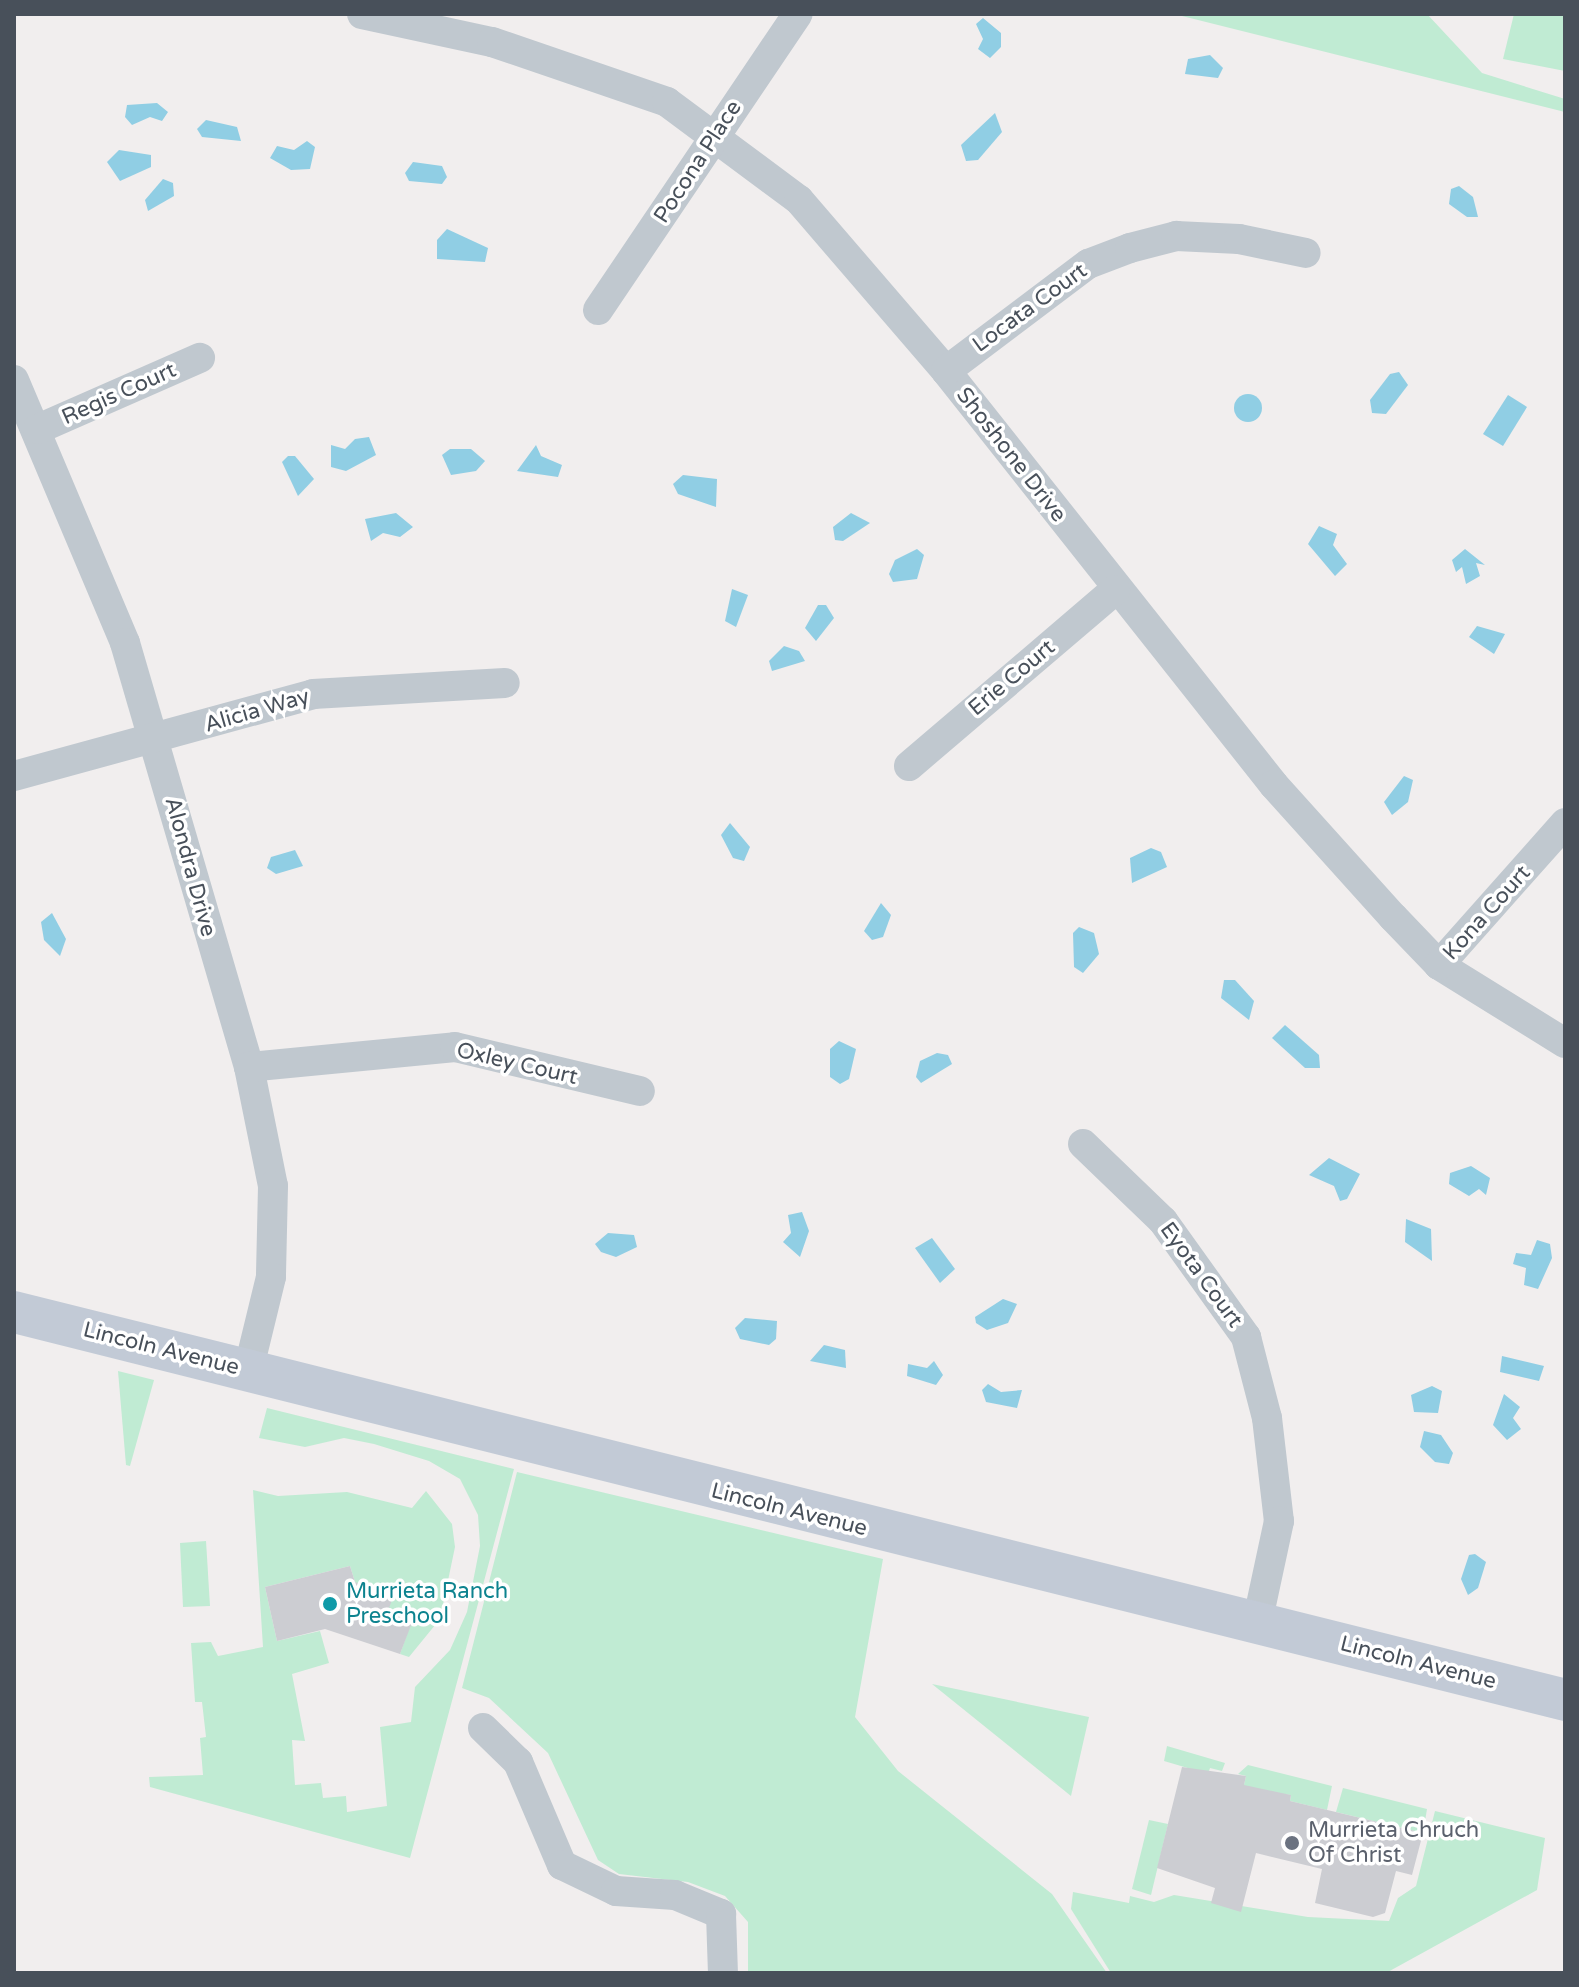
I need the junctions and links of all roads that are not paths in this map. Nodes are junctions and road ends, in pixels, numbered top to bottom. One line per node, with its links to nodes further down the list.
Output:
1 (362, 14): 3 (street, Shoshone Drive)
2 (798, 14): 3 (street, Pocona Place)
3 (712, 136): 5 (street, Pocona Place); 7 (street, Shoshone Drive)
4 (1306, 253): 7 (street, Locata Court)
5 (598, 310)
6 (200, 358): 9 (street, Regis Court)
7 (946, 371): 10 (street, Shoshone Drive)
8 (14, 380): 9 (street, Alondra Drive)
9 (38, 429): 12 (street, Alondra Drive)
10 (1115, 590): 13 (street, Erie Court); 16 (street, Shoshone Drive)
11 (505, 683): 12 (street, Alicia Way)
12 (155, 740): 14 (street, Alicia Way); 18 (street, Alondra Drive)
13 (909, 766)
14 (14, 776)
15 (1565, 823): 16 (street, Kona Court)
16 (1439, 965): 17 (street, Shoshone Drive)
17 (1565, 1043)
18 (249, 1067): 19 (street, Oxley Court); 22 (street, Alondra Drive)
19 (640, 1091)
20 (1083, 1144): 23 (street, Eyota Court)
21 (14, 1312): 22 (street, Lincoln Avenue)
22 (248, 1371): 23 (street, Lincoln Avenue)
23 (1257, 1624): 24 (street, Lincoln Avenue)
24 (1565, 1700)
25 (483, 1728): 26 (street)
26 (723, 1973)

